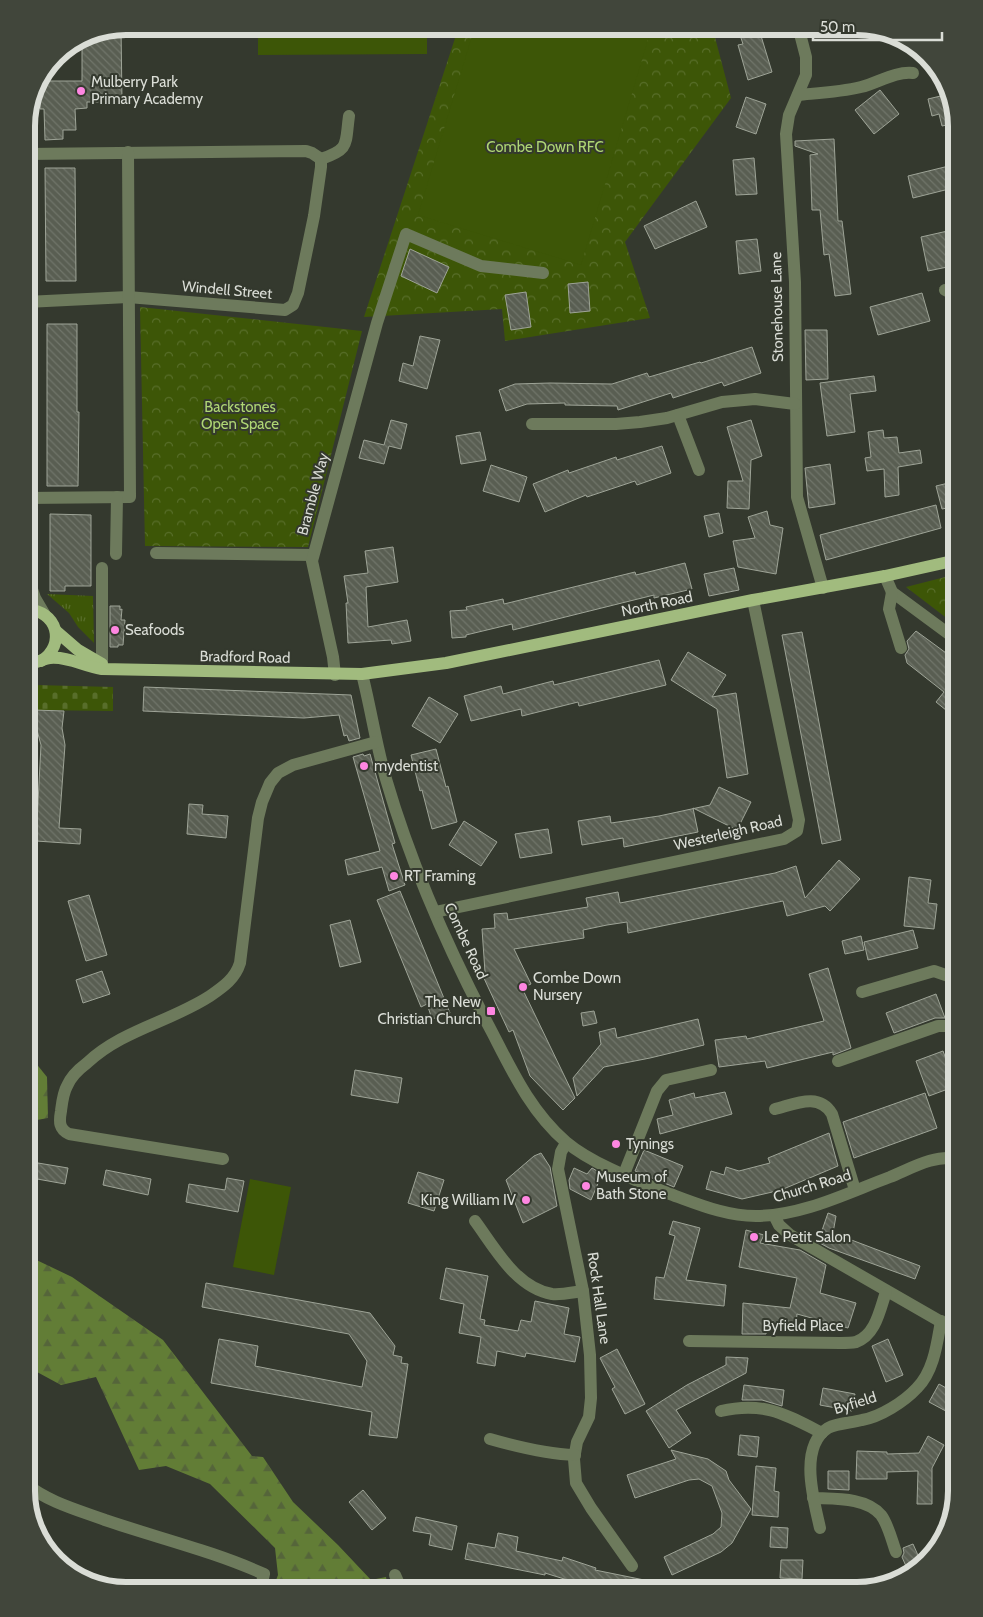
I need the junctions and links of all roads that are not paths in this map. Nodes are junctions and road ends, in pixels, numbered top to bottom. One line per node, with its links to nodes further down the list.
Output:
1 (800, 35): 3 (street, Stonehouse Lane)
2 (913, 73): 3 (street)
3 (798, 94): 11 (street, Stonehouse Lane)
4 (349, 116): 7 (street)
5 (128, 152): 6 (street); 7 (street); 9 (street)
6 (35, 154)
7 (321, 159): 9 (street, Windell Street)
8 (543, 273): 19 (street, Bramble Way)
9 (128, 297): 10 (street, Windell Street); 15 (street)
10 (35, 302)
11 (795, 404): 12 (street); 23 (street, Stonehouse Lane)
12 (678, 415): 13 (street); 14 (street)
13 (532, 424)
14 (699, 470)
15 (117, 497): 16 (street); 18 (street)
16 (35, 498)
17 (156, 553): 19 (street)
18 (116, 554)
19 (313, 555): 36 (street, Bramble Way)
20 (948, 562): 22 (main road, North Road)
21 (102, 568): 34 (street)
22 (885, 576): 23 (main road, North Road); 24 (street)
23 (823, 588): 26 (main road, North Road)
24 (892, 592): 30 (street); 31 (street)
25 (35, 598): 28 (street)
26 (754, 600): 35 (main road, North Road); 38 (street, Westerleigh Road)
27 (35, 611): 28 (main road)
28 (45, 615): 29 (main road, Bradford Road)
29 (56, 631): 33 (main road, Bradford Road); 34 (main road, Bradford Road)
30 (948, 633)
31 (901, 648)
32 (35, 662): 34 (main road, Bradford Road)
33 (35, 662)
34 (102, 667): 36 (main road, Bradford Road)
35 (362, 674): 36 (main road, Bradford Road); 37 (street, Combe Road)
36 (335, 675)
37 (376, 742): 38 (street, Combe Road); 46 (street)
38 (435, 912): 45 (street, Combe Road)
39 (948, 976): 40 (street)
40 (862, 992)
41 (948, 1027): 42 (street)
42 (838, 1062)
43 (711, 1070): 48 (street)
44 (775, 1109): 49 (street)
45 (566, 1143): 48 (street, Church Road); 52 (street, Rock Hall Lane)
46 (223, 1159)
47 (948, 1159): 49 (street, Church Road)
48 (624, 1174): 50 (street, Church Road)
49 (855, 1190): 50 (street, Church Road)
50 (774, 1215): 53 (street)
51 (474, 1221): 52 (street)
52 (584, 1291): 60 (street, Rock Hall Lane)
53 (886, 1292): 54 (street); 56 (street, Byfield Place)
54 (941, 1321): 55 (street); 58 (street, Byfield)
55 (948, 1325)
56 (689, 1341)
57 (721, 1411): 58 (street)
58 (822, 1434): 62 (street, Byfield)
59 (490, 1439): 60 (street)
60 (575, 1457): 65 (street)
61 (35, 1492): 67 (street)
62 (813, 1498): 63 (street, Byfield); 64 (street)
63 (820, 1528)
64 (896, 1552)
65 (632, 1566)
66 (395, 1575): 68 (street)
67 (262, 1582)
68 (398, 1582)

